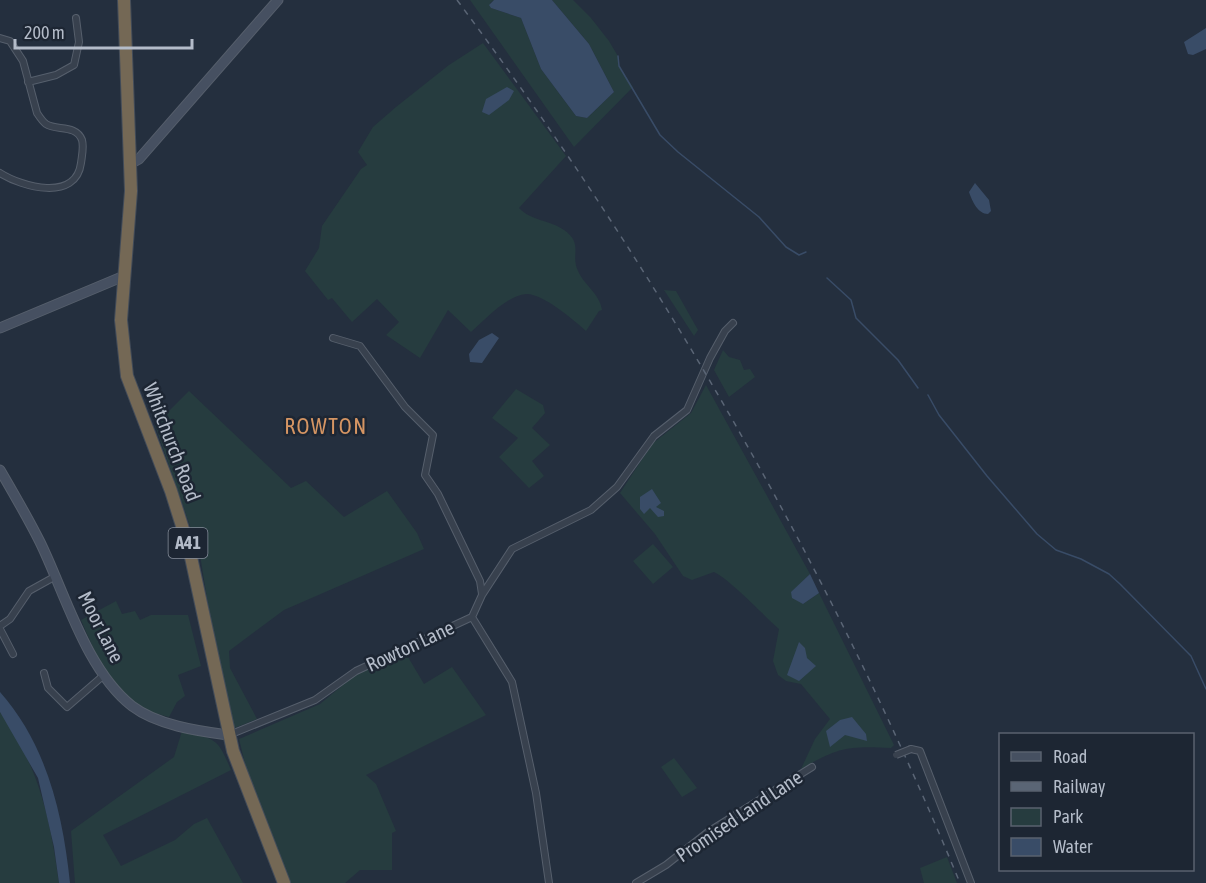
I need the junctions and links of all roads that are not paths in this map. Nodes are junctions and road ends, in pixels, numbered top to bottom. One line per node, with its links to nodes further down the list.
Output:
1 (124, 0): 6 (highway, Whitchurch Road / A41)
2 (278, 0): 6 (street)
3 (75, 18): 5 (street)
4 (0, 38): 5 (street)
5 (28, 82): 7 (street)
6 (130, 164): 8 (highway, Whitchurch Road / A41)
7 (0, 174)
8 (124, 276): 10 (street); 20 (highway, Whitchurch Road / A41)
9 (733, 323): 14 (street)
10 (0, 328)
11 (333, 338): 14 (street)
12 (0, 470): 13 (street, Moor Lane)
13 (56, 576): 16 (street); 19 (street, Moor Lane)
14 (482, 595): 15 (street)
15 (472, 617): 20 (street, Rowton Lane); 24 (street, Rowton Lane)
16 (0, 627): 17 (street)
17 (13, 654)
18 (44, 673): 19 (street)
19 (104, 675): 20 (street, Moor Lane)
20 (228, 735): 23 (highway, Whitchurch Road / A41)
21 (896, 755): 26 (street, bridge)
22 (812, 767): 25 (street, Promised Land Lane)
23 (284, 883)
24 (549, 883)
25 (636, 883)
26 (971, 883)

